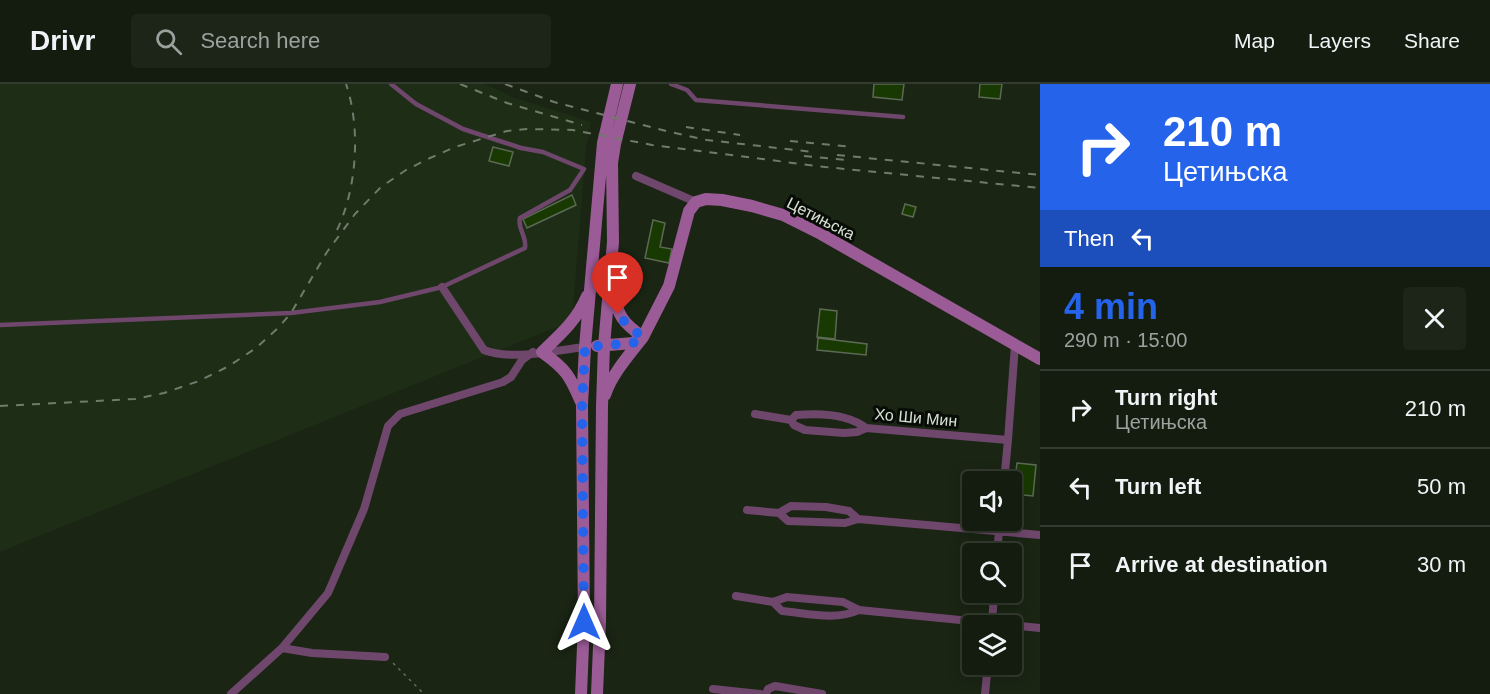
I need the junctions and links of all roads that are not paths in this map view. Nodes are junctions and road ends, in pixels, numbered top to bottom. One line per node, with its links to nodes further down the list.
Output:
1 (391, 84): 10 (lane)
2 (617, 84): 9 (street)
3 (630, 84): 8 (street)
4 (671, 84): 5 (lane)
5 (903, 117)
6 (636, 176): 7 (street)
7 (696, 202): 12 (street); 13 (street, Цетињска)
8 (611, 282): 12 (street); 14 (street)
9 (592, 284): 15 (street); 16 (street)
10 (442, 287): 11 (lane); 16 (street)
11 (0, 325)
12 (643, 337): 14 (street); 19 (street)
13 (1015, 345): 17 (street, Цетињска); 23 (street)
14 (604, 346): 15 (street); 19 (street)
15 (585, 347): 16 (street); 18 (street)
16 (537, 352): 18 (street); 38 (street)
17 (1040, 358)
18 (582, 405): 43 (street)
19 (602, 406): 44 (street)
20 (755, 414): 21 (street, Хо Ши Мин)
21 (791, 420): 22 (street); 22 (street, Хо Ши Мин)
22 (866, 428): 23 (street, Хо Ши Мин)
23 (1008, 441): 24 (street)
24 (1005, 471)
25 (747, 510): 26 (street)
26 (779, 513): 27 (street); 27 (street)
27 (858, 519): 28 (street)
28 (962, 528)
29 (999, 531): 30 (street); 31 (street)
30 (1040, 535)
31 (998, 543)
32 (736, 596): 33 (street)
33 (773, 602): 34 (street); 34 (street)
34 (859, 610): 35 (street)
35 (962, 621)
36 (1022, 626): 37 (street)
37 (1040, 628)
38 (282, 648): 39 (street); 42 (street)
39 (385, 657)
40 (987, 675): 48 (street)
41 (713, 689): 45 (street)
42 (231, 694)
43 (581, 694)
44 (597, 694)
45 (760, 694)
46 (766, 694): 47 (street)
47 (822, 694)
48 (985, 694)

